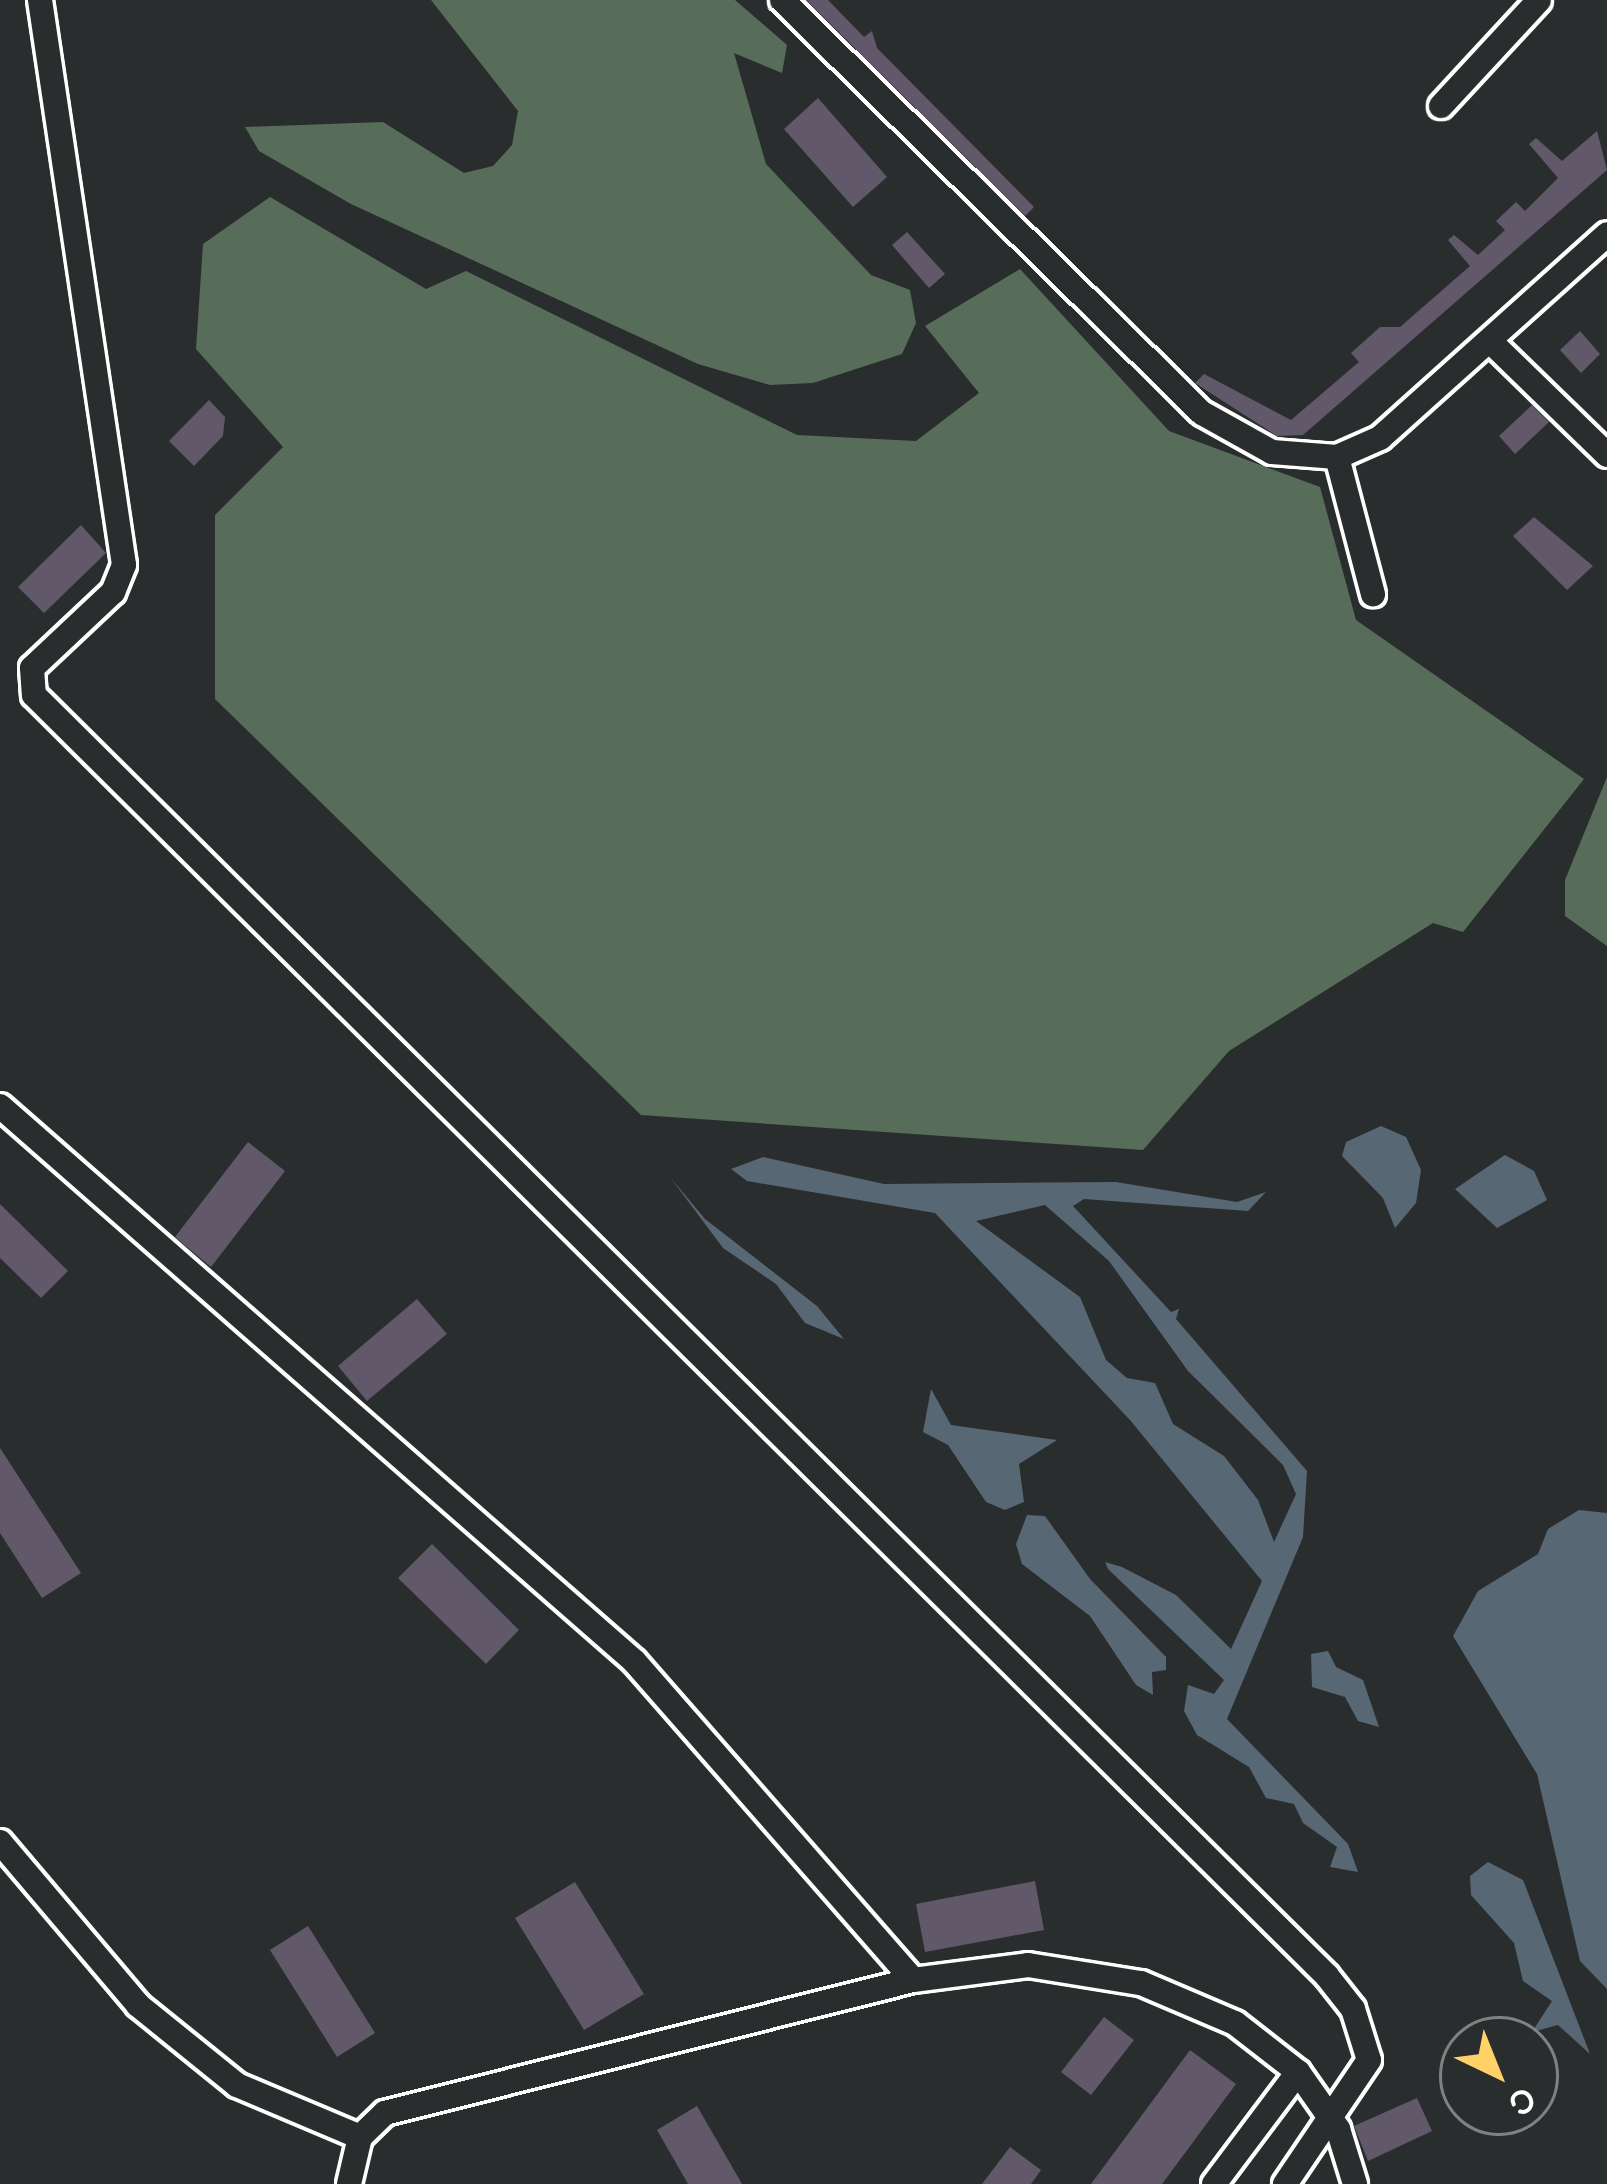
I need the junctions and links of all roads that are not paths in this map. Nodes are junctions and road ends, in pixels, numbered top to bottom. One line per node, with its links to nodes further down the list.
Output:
1 (40, 0): 14 (street)
2 (782, 0): 8 (street)
3 (1539, 0): 4 (street)
4 (1442, 106)
5 (1607, 234): 6 (street)
6 (1491, 342): 7 (street); 8 (street)
7 (1607, 455)
8 (1337, 458): 9 (street)
9 (1373, 594)
10 (0, 1106): 12 (street)
11 (0, 1842): 15 (street)
12 (913, 1980): 13 (street); 15 (street)
13 (1298, 2072): 14 (street); 17 (street)
14 (1334, 2123): 18 (street); 19 (street)
15 (360, 2137): 16 (street)
16 (349, 2184)
17 (1214, 2184)
18 (1286, 2184)
19 (1355, 2184)

